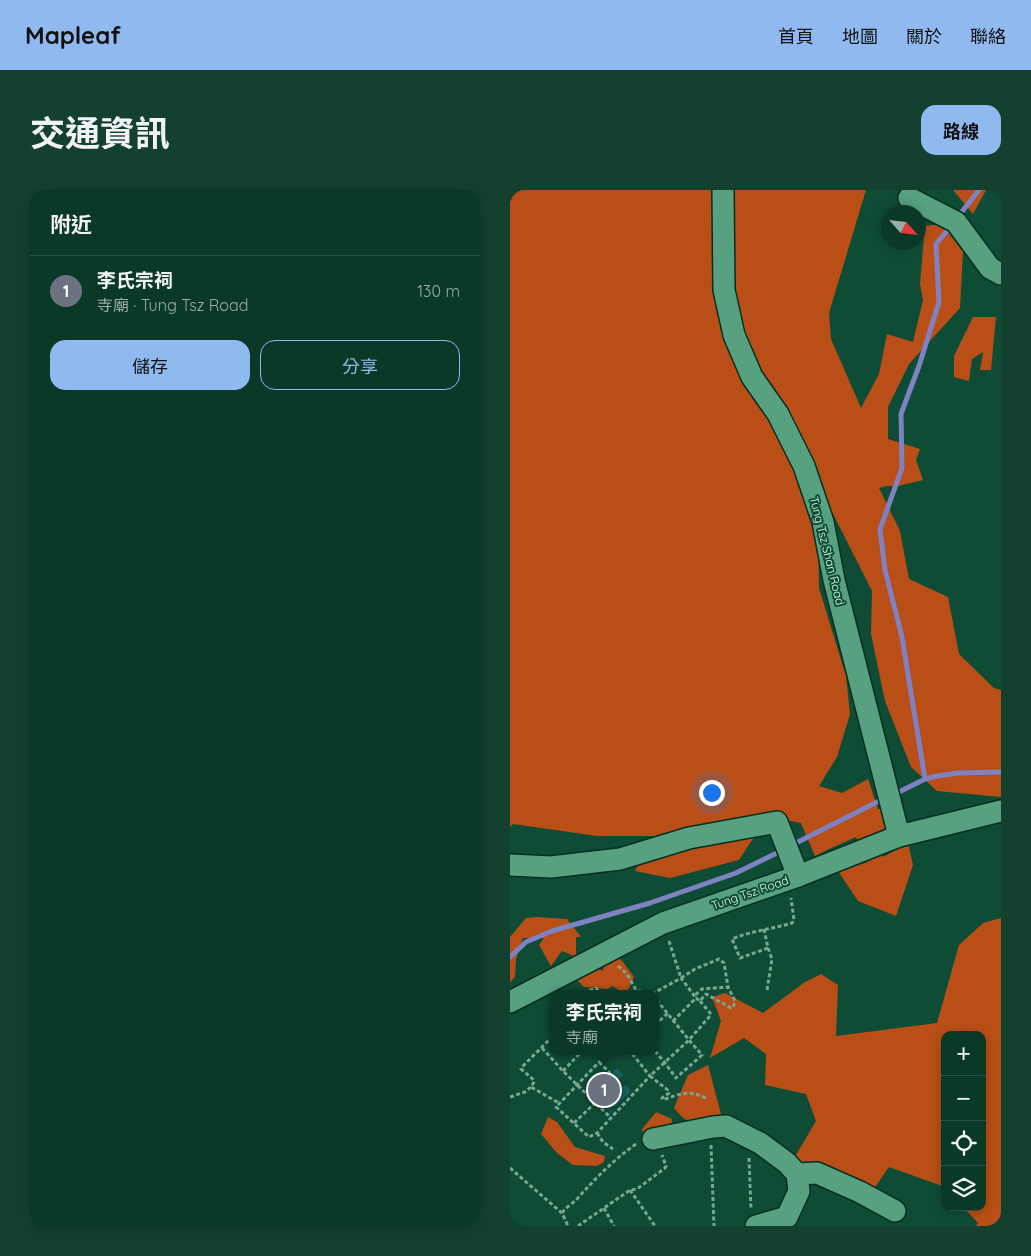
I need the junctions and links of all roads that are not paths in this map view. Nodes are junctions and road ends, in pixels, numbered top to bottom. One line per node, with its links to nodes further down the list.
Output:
1 (723, 190): 5 (street, Tung Tsz Shan Road)
2 (909, 198): 3 (street)
3 (1001, 274)
4 (1001, 811): 5 (street, Tung Tsz Road)
5 (899, 836): 7 (street, Tung Tsz Road)
6 (510, 865): 7 (street)
7 (793, 878): 8 (street, Tung Tsz Road)
8 (510, 1002)
9 (655, 1138): 10 (street)
10 (797, 1174): 11 (street); 12 (street)
11 (895, 1211)
12 (756, 1226)

